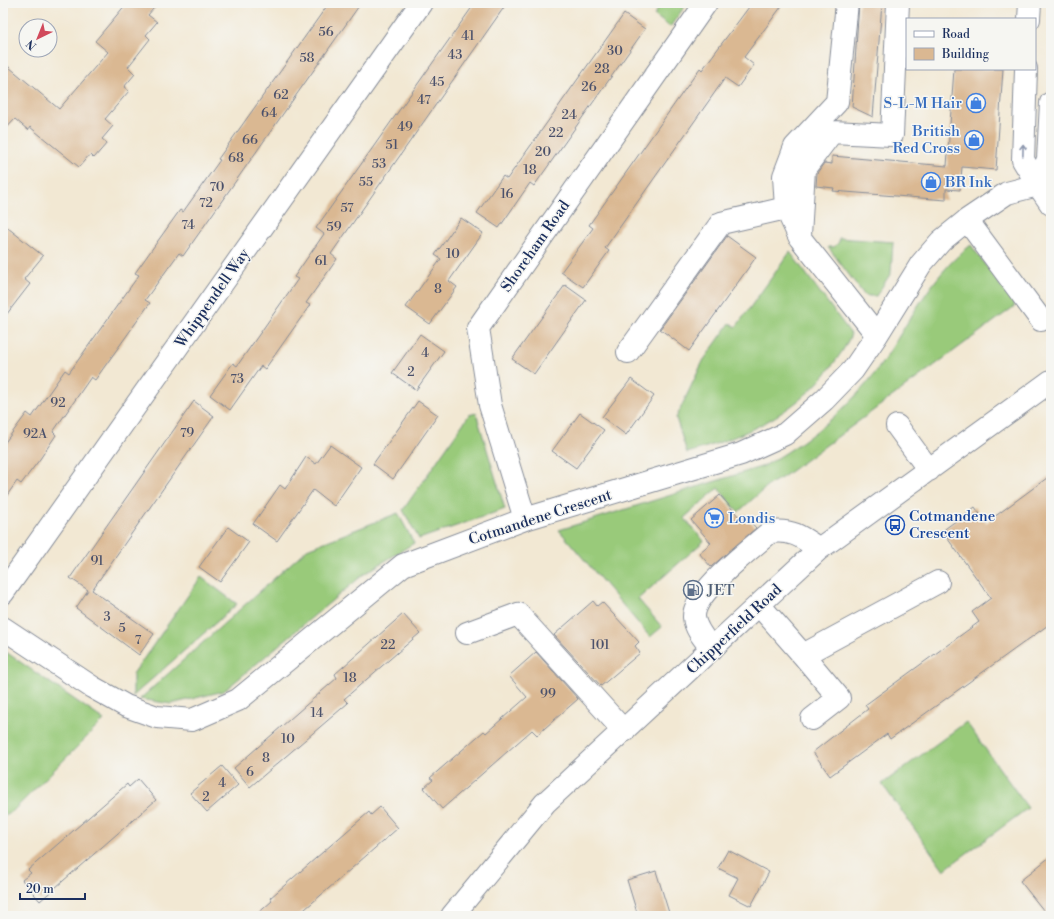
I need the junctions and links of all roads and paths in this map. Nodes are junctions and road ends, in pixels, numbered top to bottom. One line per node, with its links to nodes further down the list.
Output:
1 (421, 3): 23 (street, Whippendell Way)
2 (706, 3): 20 (street, Shoreham Road)
3 (847, 3): 11 (street)
4 (898, 3): 13 (street)
5 (1030, 3): 6 (street)
6 (1029, 18)
7 (1026, 70): 9 (street, one-way to 7)
8 (1051, 103): 9 (street)
9 (1038, 185): 10 (street); 12 (street, Cotmandene Crescent)
10 (1051, 204)
11 (786, 208): 13 (street); 16 (street)
12 (967, 220): 14 (street); 15 (street, Cotmandene Crescent)
13 (800, 238): 15 (street)
14 (1041, 320)
15 (877, 335): 20 (street, Cotmandene Crescent)
16 (628, 352)
17 (1051, 381): 19 (street, Chipperfield Road)
18 (897, 426): 19 (street)
19 (929, 470): 21 (street, Chipperfield Road)
20 (525, 519): 25 (street, Cotmandene Crescent)
21 (819, 549): 24 (street, Chipperfield Road); 27 (street)
22 (938, 582): 28 (street)
23 (3, 593)
24 (760, 606): 27 (street, Chipperfield Road); 28 (street)
25 (3, 628)
26 (467, 633): 30 (street)
27 (712, 649): 30 (street, Chipperfield Road)
28 (803, 655): 29 (street)
29 (812, 718)
30 (624, 731): 31 (street, Chipperfield Road)
31 (452, 916)

